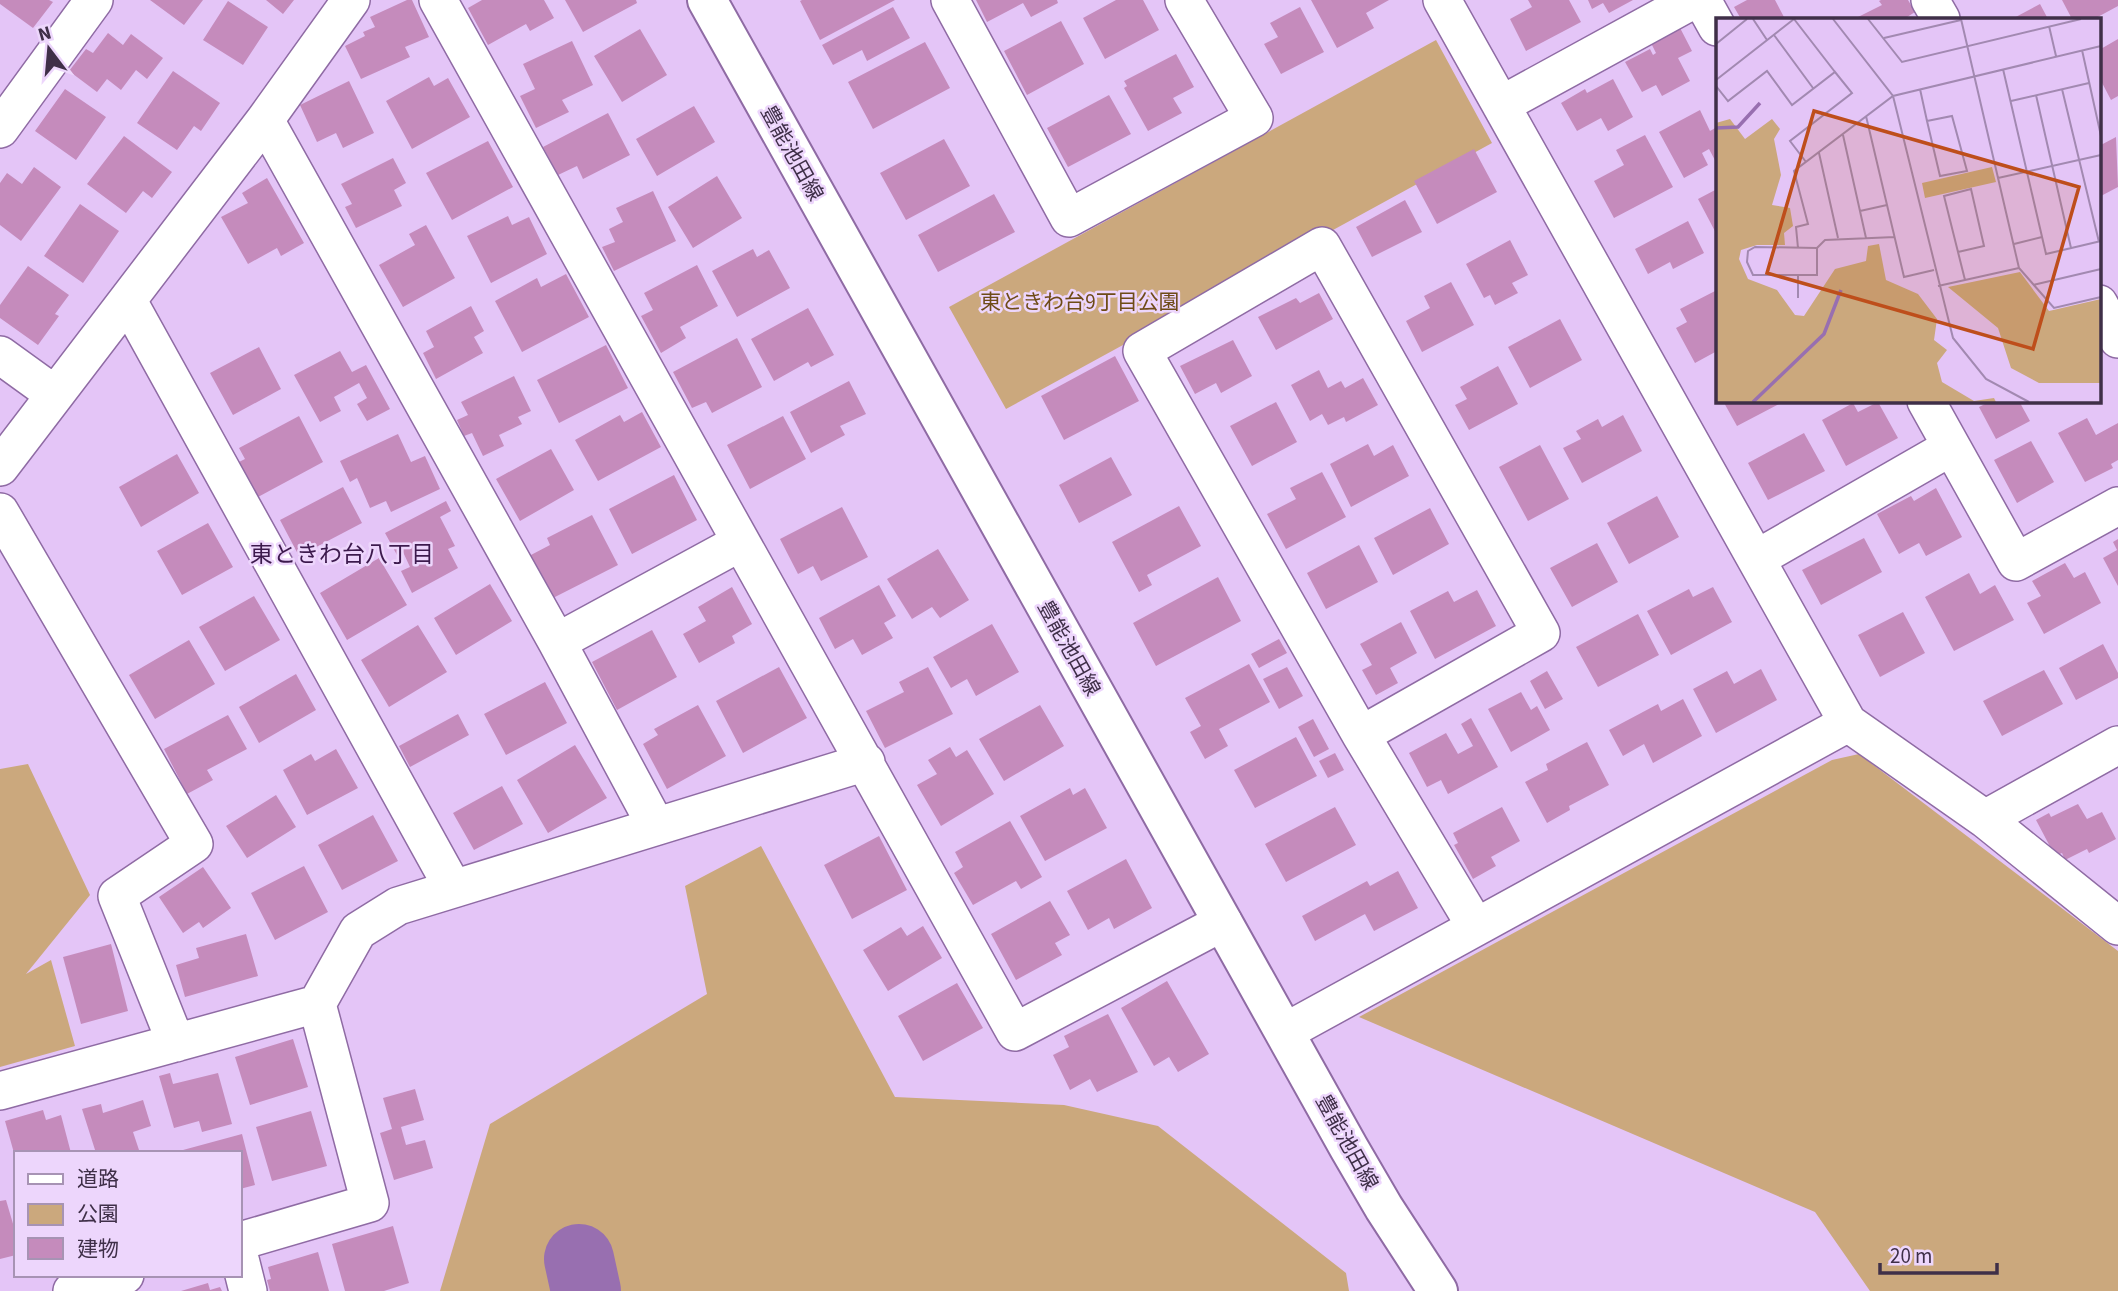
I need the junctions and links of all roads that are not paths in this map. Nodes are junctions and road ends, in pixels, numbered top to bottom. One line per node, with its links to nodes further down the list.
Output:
1 (94, 0): 15 (street)
2 (351, 0): 14 (street)
3 (438, 0): 26 (street)
4 (708, 0): 36 (main road, 豊能池田線)
5 (950, 0): 6 (street)
6 (1184, 0)
7 (1442, 0): 13 (street)
8 (1693, 0): 13 (street)
9 (1702, 0): 12 (street)
10 (1930, 0): 11 (street)
11 (1940, 18)
12 (1716, 25)
13 (1501, 105): 27 (street)
14 (265, 120): 16 (street); 28 (street)
15 (0, 129)
16 (128, 301): 20 (street); 35 (street)
17 (2100, 306): 18 (street)
18 (2118, 339)
19 (0, 355): 20 (street)
20 (54, 394): 23 (street)
21 (1927, 402): 22 (street)
22 (1951, 447): 24 (street); 27 (street)
23 (0, 467)
24 (2118, 506)
25 (0, 512): 41 (street)
26 (741, 542): 28 (street); 32 (street)
27 (1756, 559): 29 (street)
28 (557, 642): 34 (street)
29 (1848, 723): 33 (street); 38 (street)
30 (1361, 735): 30 (street); 38 (street)
31 (2118, 745): 33 (street)
32 (866, 762): 34 (street); 36 (street)
33 (1985, 819): 37 (street)
34 (656, 826): 35 (street)
35 (453, 888): 39 (street)
36 (1223, 922): 40 (main road, 豊能池田線)
37 (2118, 926)
38 (1476, 927): 40 (street)
39 (317, 1004): 41 (street); 43 (street)
40 (1285, 1032): 48 (main road, 豊能池田線)
41 (176, 1043): 42 (street)
42 (0, 1091)
43 (242, 1240)
44 (242, 1267): 47 (street)
45 (118, 1277): 46 (street)
46 (72, 1291)
47 (248, 1291)
48 (1438, 1291)

